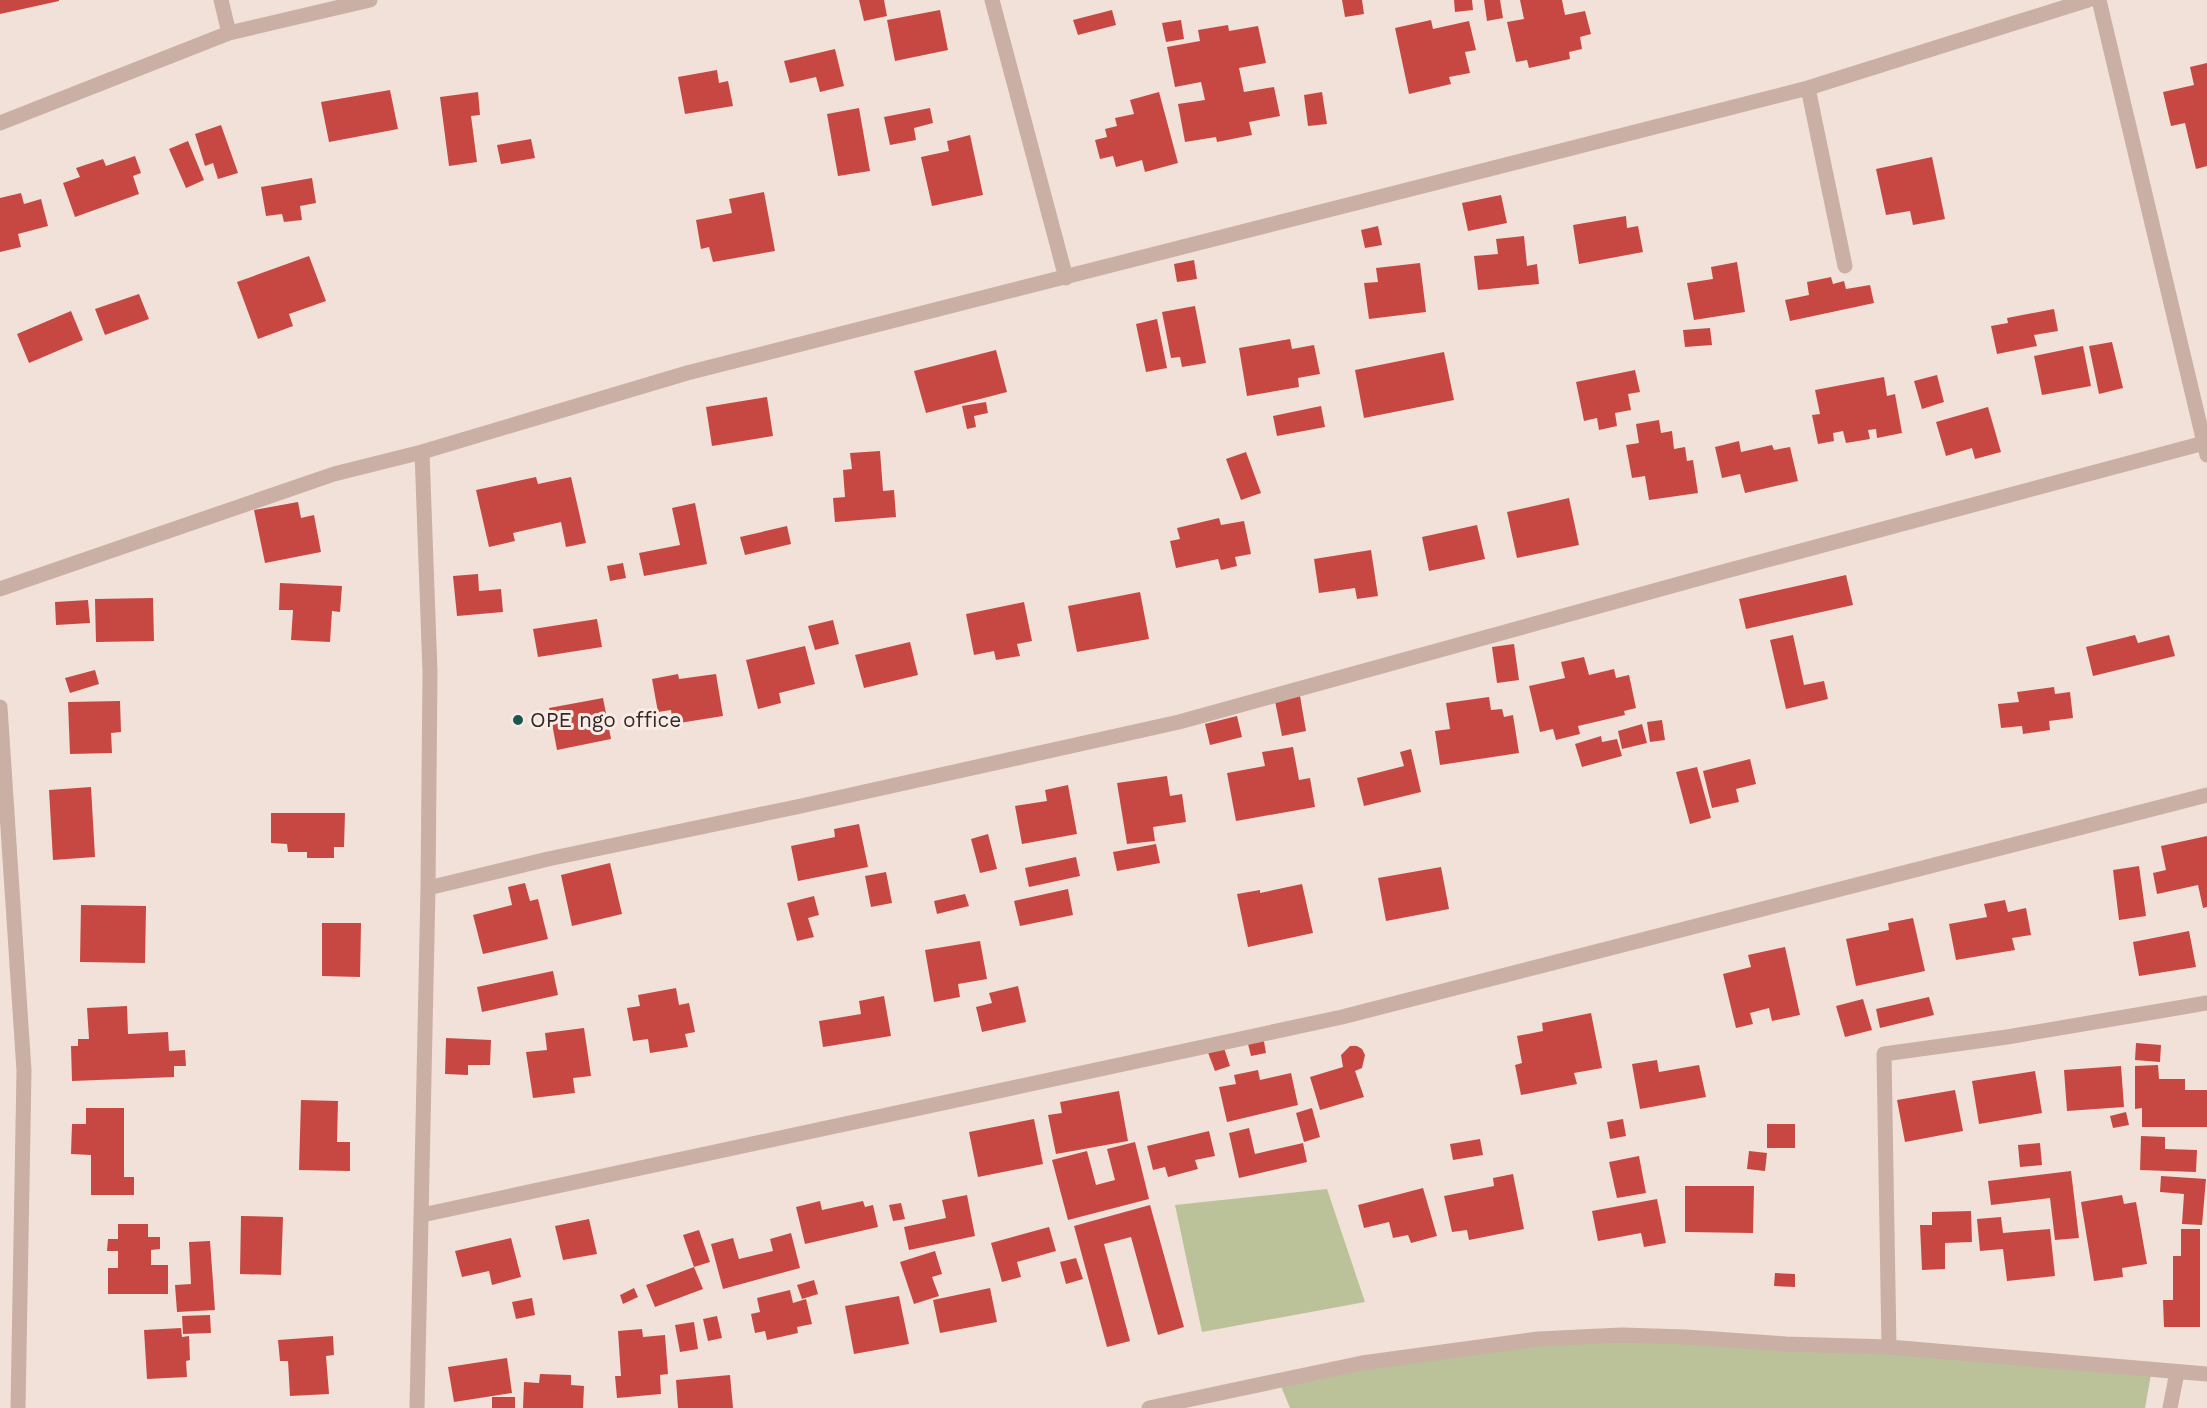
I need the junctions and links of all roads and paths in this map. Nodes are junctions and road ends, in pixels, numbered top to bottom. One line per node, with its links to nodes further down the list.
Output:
1 (221, 0): 6 (street)
2 (370, 0): 6 (street)
3 (992, 0): 10 (street)
4 (2088, 0): 7 (street)
5 (2099, 0): 11 (street)
6 (229, 33): 8 (street)
7 (1808, 88): 9 (street); 10 (street)
8 (0, 123)
9 (1845, 266)
10 (1066, 278): 12 (street)
11 (2206, 449): 16 (street)
12 (422, 452): 13 (street); 16 (street)
13 (0, 589)
14 (0, 707): 22 (street)
15 (2207, 795): 18 (street)
16 (428, 888): 18 (street)
17 (2207, 1003): 19 (street)
18 (422, 1215): 23 (street)
19 (1889, 1347): 20 (street); 24 (street)
20 (2177, 1372): 21 (street); 25 (street)
21 (2207, 1374)
22 (18, 1408)
23 (417, 1408)
24 (1149, 1408)
25 (2170, 1408)

